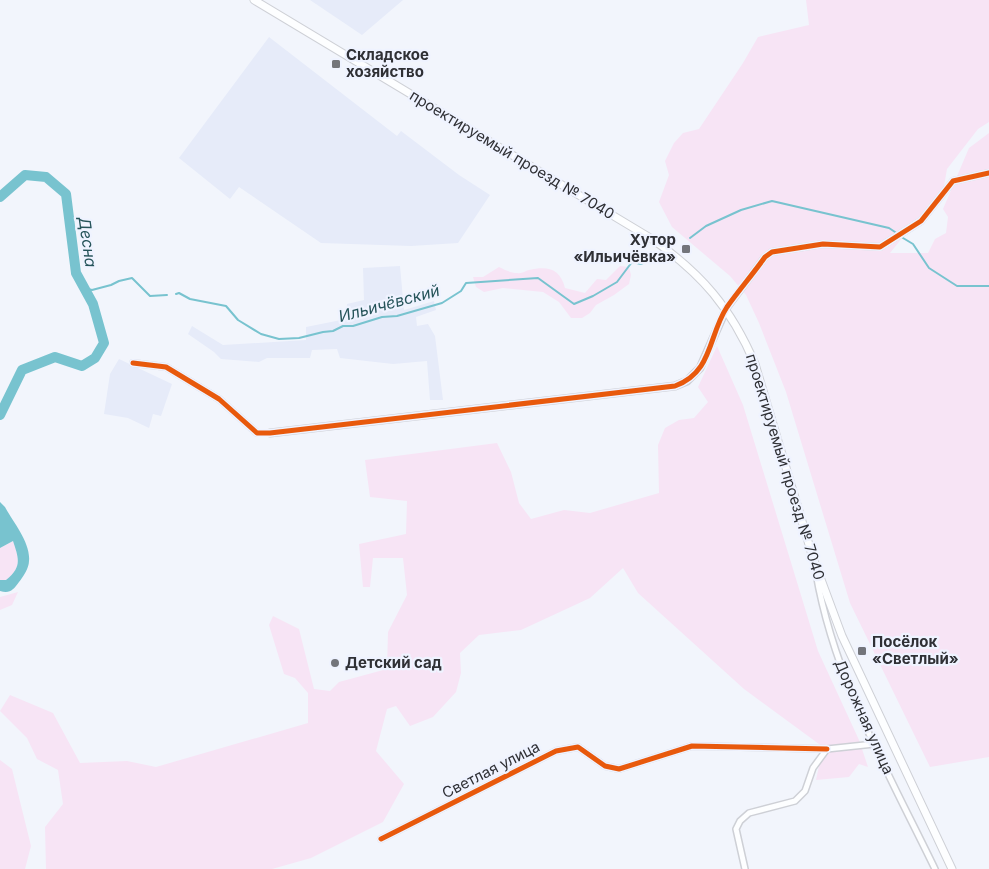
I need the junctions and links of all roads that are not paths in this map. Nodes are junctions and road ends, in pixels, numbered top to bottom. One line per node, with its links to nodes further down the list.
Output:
1 (254, 0): 3 (main road, проектируемый проезд № 7040)
2 (989, 173): 3 (street)
3 (726, 309): 5 (street); 6 (main road, проектируемый проезд № 7040)
4 (133, 363): 5 (street)
5 (270, 433)
6 (813, 558): 7 (street, Дорожная улица); 12 (main road, проектируемый проезд № 7040)
7 (874, 744): 8 (street, Светлая улица); 11 (street, Дорожная улица)
8 (827, 749): 9 (street, Светлая улица); 10 (street)
9 (381, 839)
10 (745, 869)
11 (935, 869)
12 (952, 869)

